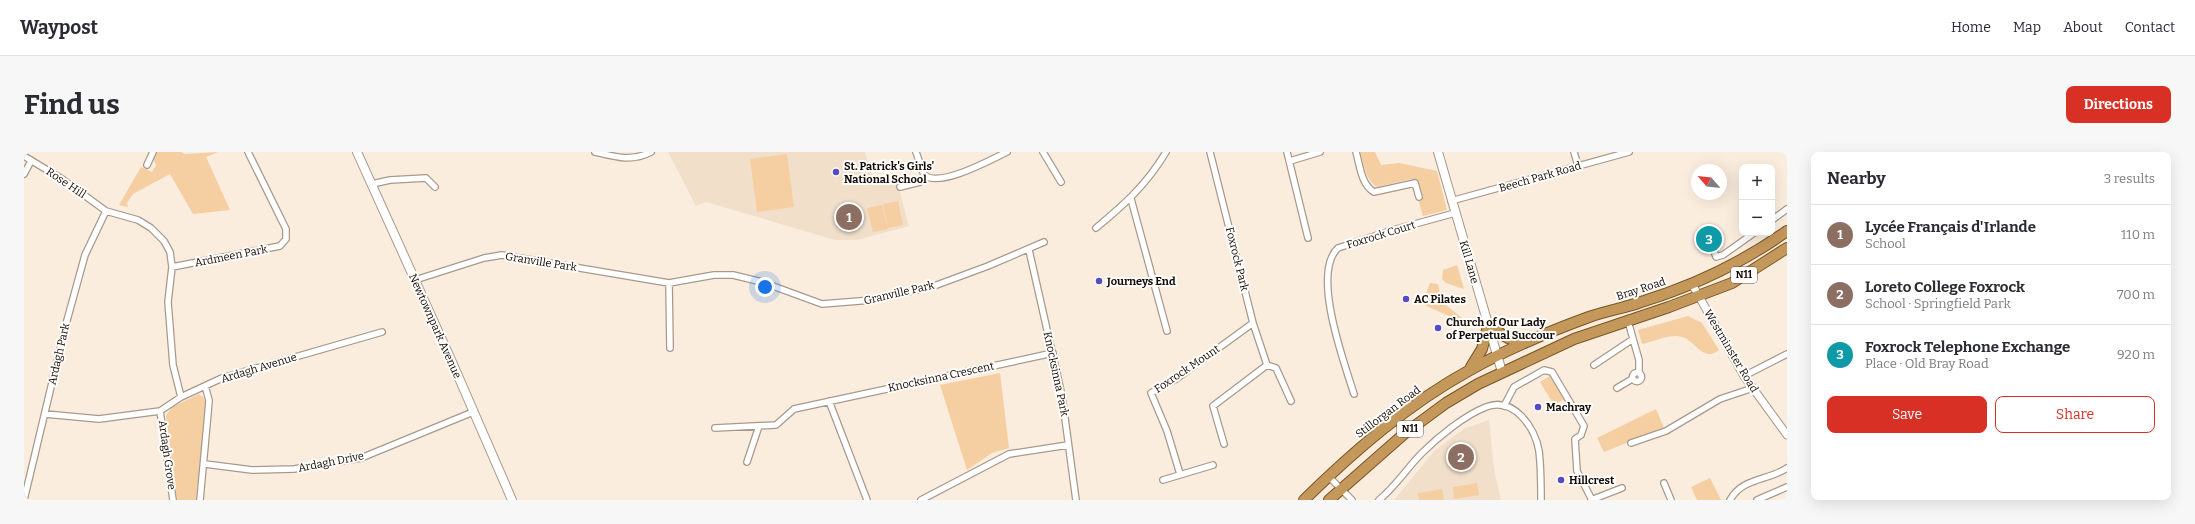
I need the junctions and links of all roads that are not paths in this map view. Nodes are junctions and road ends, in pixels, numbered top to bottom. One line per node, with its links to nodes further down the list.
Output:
1 (153, 152): 20 (street)
2 (248, 152): 43 (street, Ardmeen Park)
3 (357, 152): 25 (main road, Newtownpark Avenue)
4 (595, 152): 5 (street)
5 (651, 152)
6 (916, 152): 23 (street)
7 (1006, 152): 23 (street)
8 (1043, 152): 24 (street)
9 (1166, 152): 29 (street)
10 (1210, 152): 49 (street, Foxrock Park)
11 (1287, 152): 19 (street)
12 (1320, 152): 19 (street)
13 (1356, 152): 28 (street)
14 (1438, 152): 30 (main road, Kill Lane)
15 (1574, 152): 21 (street)
16 (1629, 152): 21 (street, Beech Park Road)
17 (24, 156): 18 (street, Rose Hill)
18 (31, 161): 22 (street); 32 (street, Rose Hill)
19 (1290, 161): 38 (street)
20 (147, 164)
21 (1578, 166): 30 (street, Beech Park Road)
22 (24, 174)
23 (926, 176): 27 (street)
24 (1061, 182)
25 (372, 184): 26 (street); 44 (main road, Newtownpark Avenue)
26 (435, 187)
27 (900, 187)
28 (1419, 197)
29 (1131, 199): 35 (street); 51 (street)
30 (1451, 202): 33 (main road, Kill Lane)
31 (1787, 209): 34 (street)
32 (106, 211): 43 (street); 74 (street, Ardagh Park)
33 (1455, 213): 50 (main road, Kill Lane); 67 (street, Foxrock Court)
34 (1775, 218)
35 (1096, 228)
36 (1787, 232): 46 (highway, Bray Road / N11)
37 (1750, 236): 42 (street)
38 (1308, 238)
39 (1044, 242): 41 (street, Granville Park)
40 (1787, 248): 47 (highway, N11)
41 (1029, 250): 45 (street, Granville Park); 56 (street, Knocksinna Park)
42 (1714, 250)
43 (172, 267): 68 (street)
44 (415, 280): 45 (street, Granville Park); 73 (main road, Newtownpark Avenue)
45 (669, 283): 55 (street)
46 (1692, 284): 47 (street, Westminster Road); 54 (highway, Bray Road / N11)
47 (1698, 297): 48 (highway, N11); 63 (street, Westminster Road)
48 (1628, 321): 53 (street); 62 (highway, N11)
49 (1253, 323): 59 (street, Foxrock Park); 85 (street, Foxrock Mount)
50 (1488, 326): 54 (highway); 58 (main road, Kill Lane); 61 (highway)
51 (1167, 331)
52 (382, 332): 64 (street, Ardagh Avenue)
53 (1633, 339): 60 (street); 65 (street)
54 (1524, 343): 58 (highway, Bray Road / N11)
55 (670, 348)
56 (1053, 353): 69 (street, Knocksinna Crescent); 80 (street, Knocksinna Park)
57 (1787, 354): 63 (street)
58 (1496, 356): 61 (highway, Stillorgan Road / N11); 62 (main road, Kill Lane)
59 (1268, 365): 70 (street, Foxrock Park); 78 (street)
60 (1594, 365)
61 (1468, 371): 86 (highway, Stillorgan Road / N11)
62 (1502, 372): 91 (highway, N11)
63 (1744, 376): 66 (street, Westminster Road)
64 (206, 386): 68 (street, Ardagh Avenue); 82 (street)
65 (1617, 388)
66 (1753, 388): 77 (street, Westminster Road); 79 (street)
67 (1354, 394)
68 (181, 397): 72 (street, Ardagh Avenue)
69 (829, 401): 75 (street, Knocksinna Crescent); 96 (street)
70 (1291, 401)
71 (1504, 406): 102 (street); 103 (street); 104 (street)
72 (160, 411): 74 (street, Ardagh Avenue); 93 (street, Ardagh Grove)
73 (473, 412): 82 (street, Ardagh Drive); 95 (main road, Newtownpark Avenue)
74 (45, 414): 92 (street, Ardagh Park)
75 (760, 426): 76 (street); 81 (street)
76 (715, 428)
77 (1787, 435)
78 (1224, 444)
79 (1631, 444)
80 (1068, 445): 97 (street); 98 (street, Knocksinna Park)
81 (747, 462)
82 (205, 464): 94 (street)
83 (1213, 465): 85 (street)
84 (1787, 468): 106 (street)
85 (1180, 474): 87 (street)
86 (1328, 476): 91 (street); 99 (highway, Stillorgan Road / N11)
87 (1163, 480)
88 (1664, 483): 105 (street)
89 (1787, 487): 107 (street)
90 (1622, 488): 104 (street)
91 (1340, 489): 100 (highway, N11); 101 (street)
92 (24, 500)
93 (173, 500)
94 (200, 500)
95 (512, 500)
96 (867, 500)
97 (921, 500)
98 (1076, 500)
99 (1304, 500)
100 (1328, 500)
101 (1352, 500)
102 (1379, 500)
103 (1541, 500)
104 (1591, 500)
105 (1671, 500)
106 (1730, 500)
107 (1757, 500)

